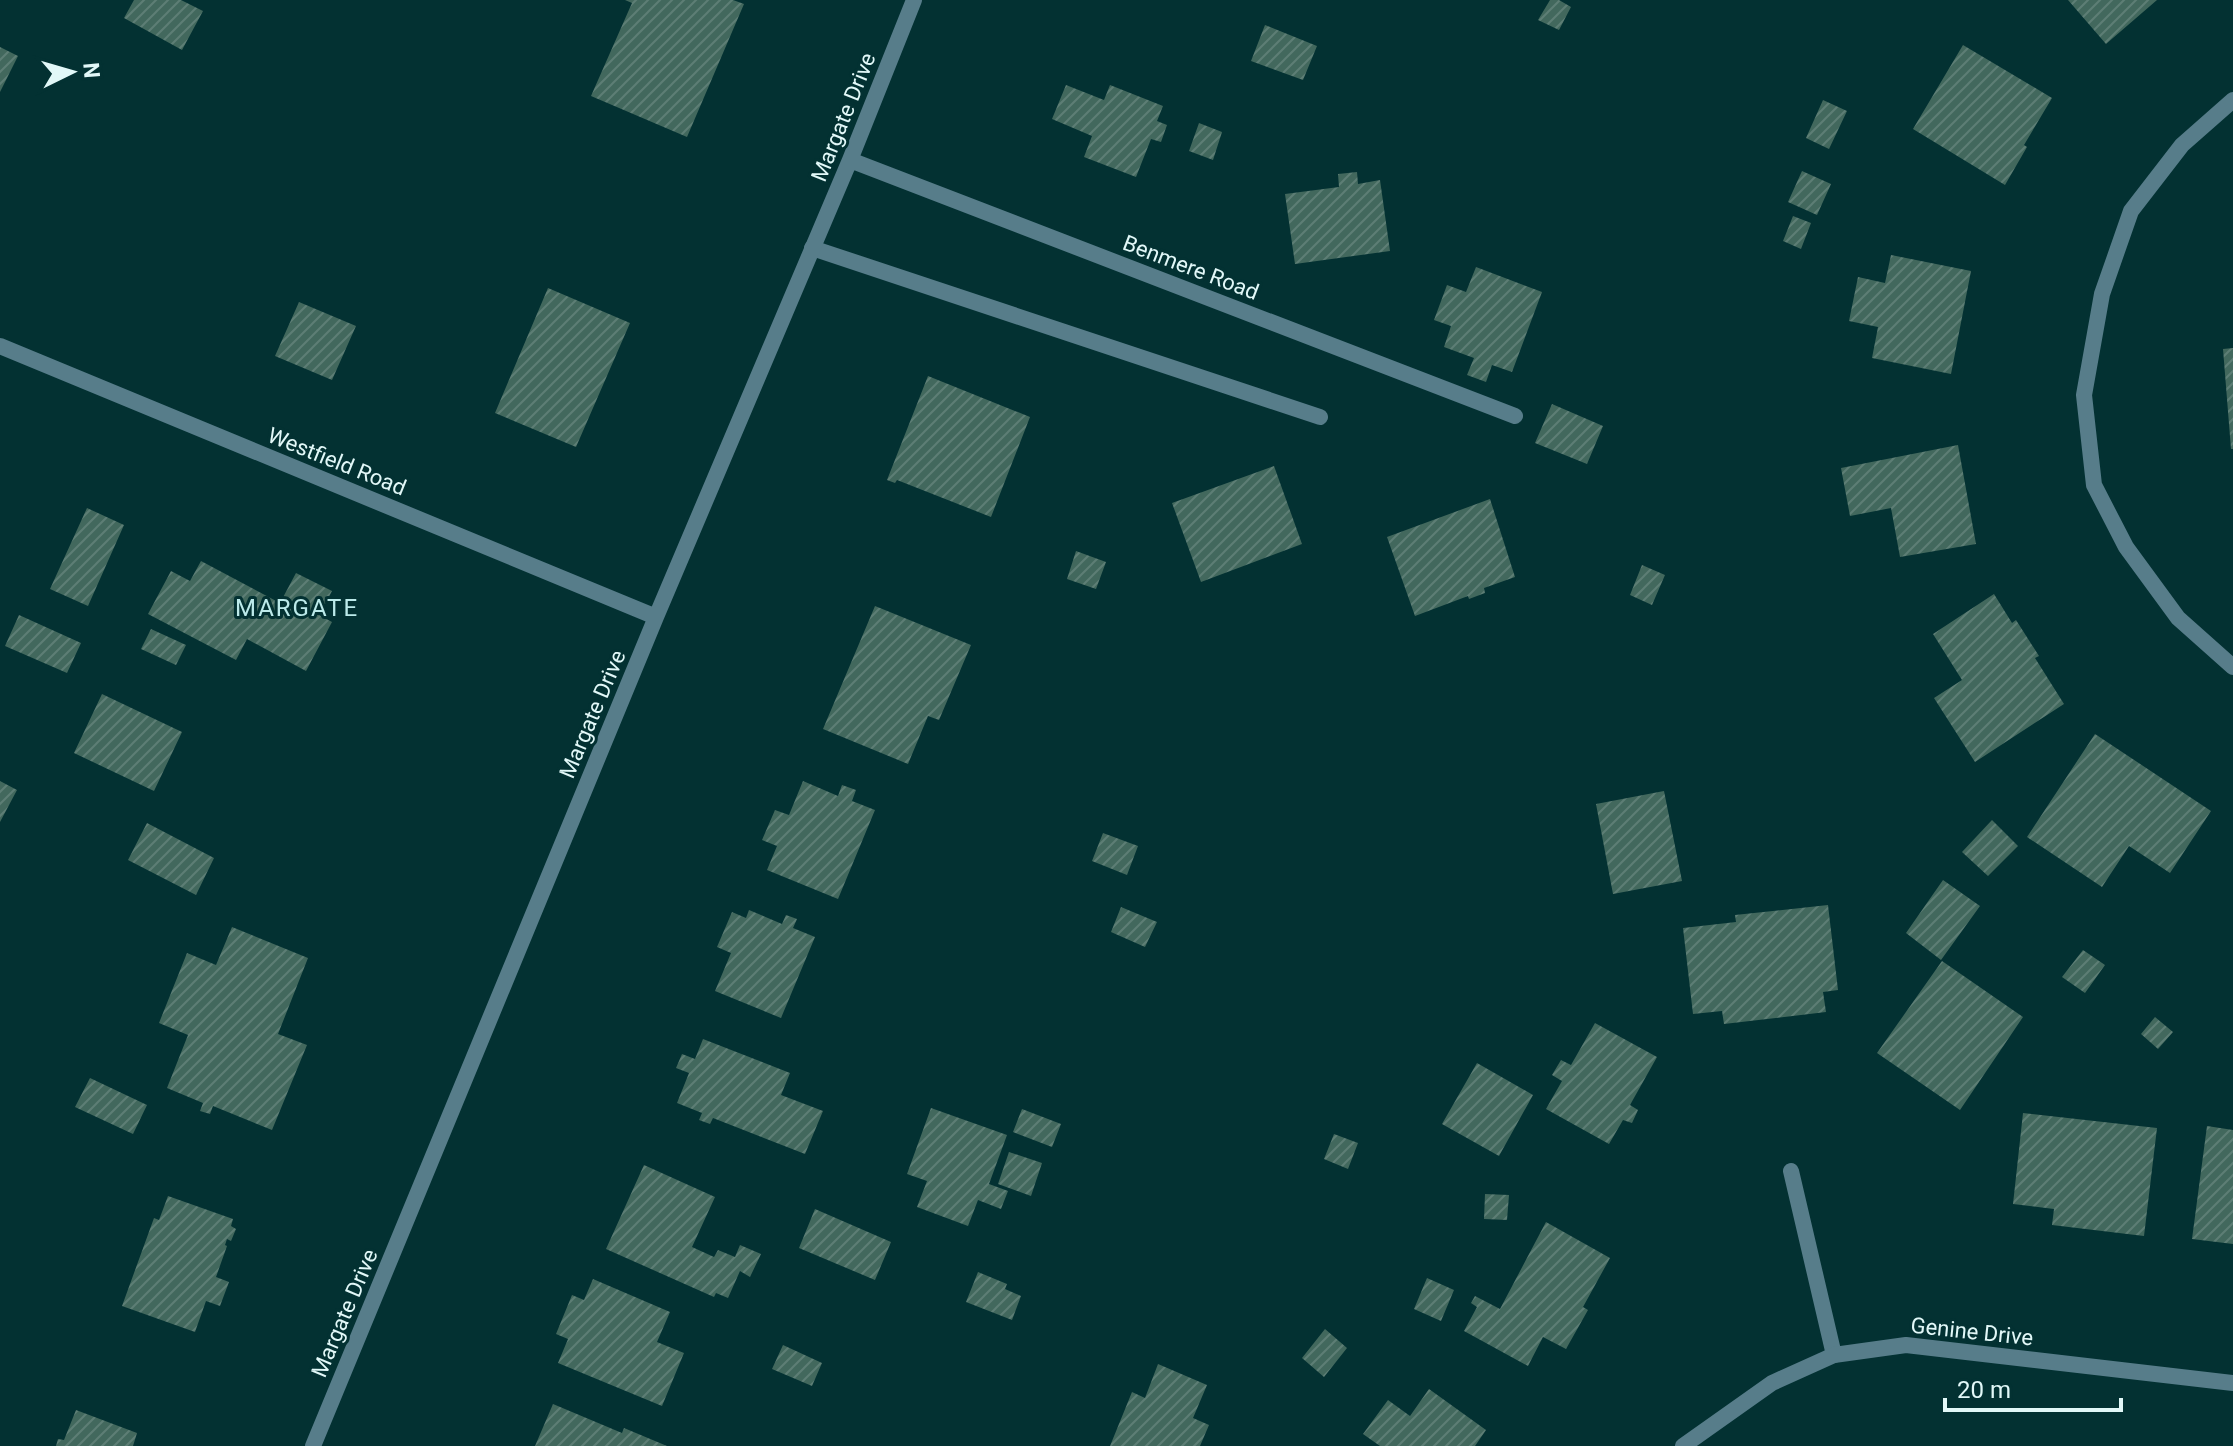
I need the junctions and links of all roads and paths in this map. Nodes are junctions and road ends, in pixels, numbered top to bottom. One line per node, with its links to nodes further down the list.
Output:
1 (914, 0): 3 (street, Margate Drive)
2 (2233, 100): 9 (street)
3 (850, 160): 4 (street, Margate Drive); 6 (street, Benmere Road)
4 (812, 248): 7 (street); 8 (street, Margate Drive)
5 (0, 346): 8 (street, Westfield Road)
6 (1515, 416)
7 (1320, 417)
8 (656, 617): 13 (street, Margate Drive)
9 (2233, 667)
10 (1791, 1171): 11 (street)
11 (1834, 1355): 12 (street, Genine Drive); 14 (street, Genine Drive)
12 (2233, 1383)
13 (313, 1446)
14 (1683, 1446)

